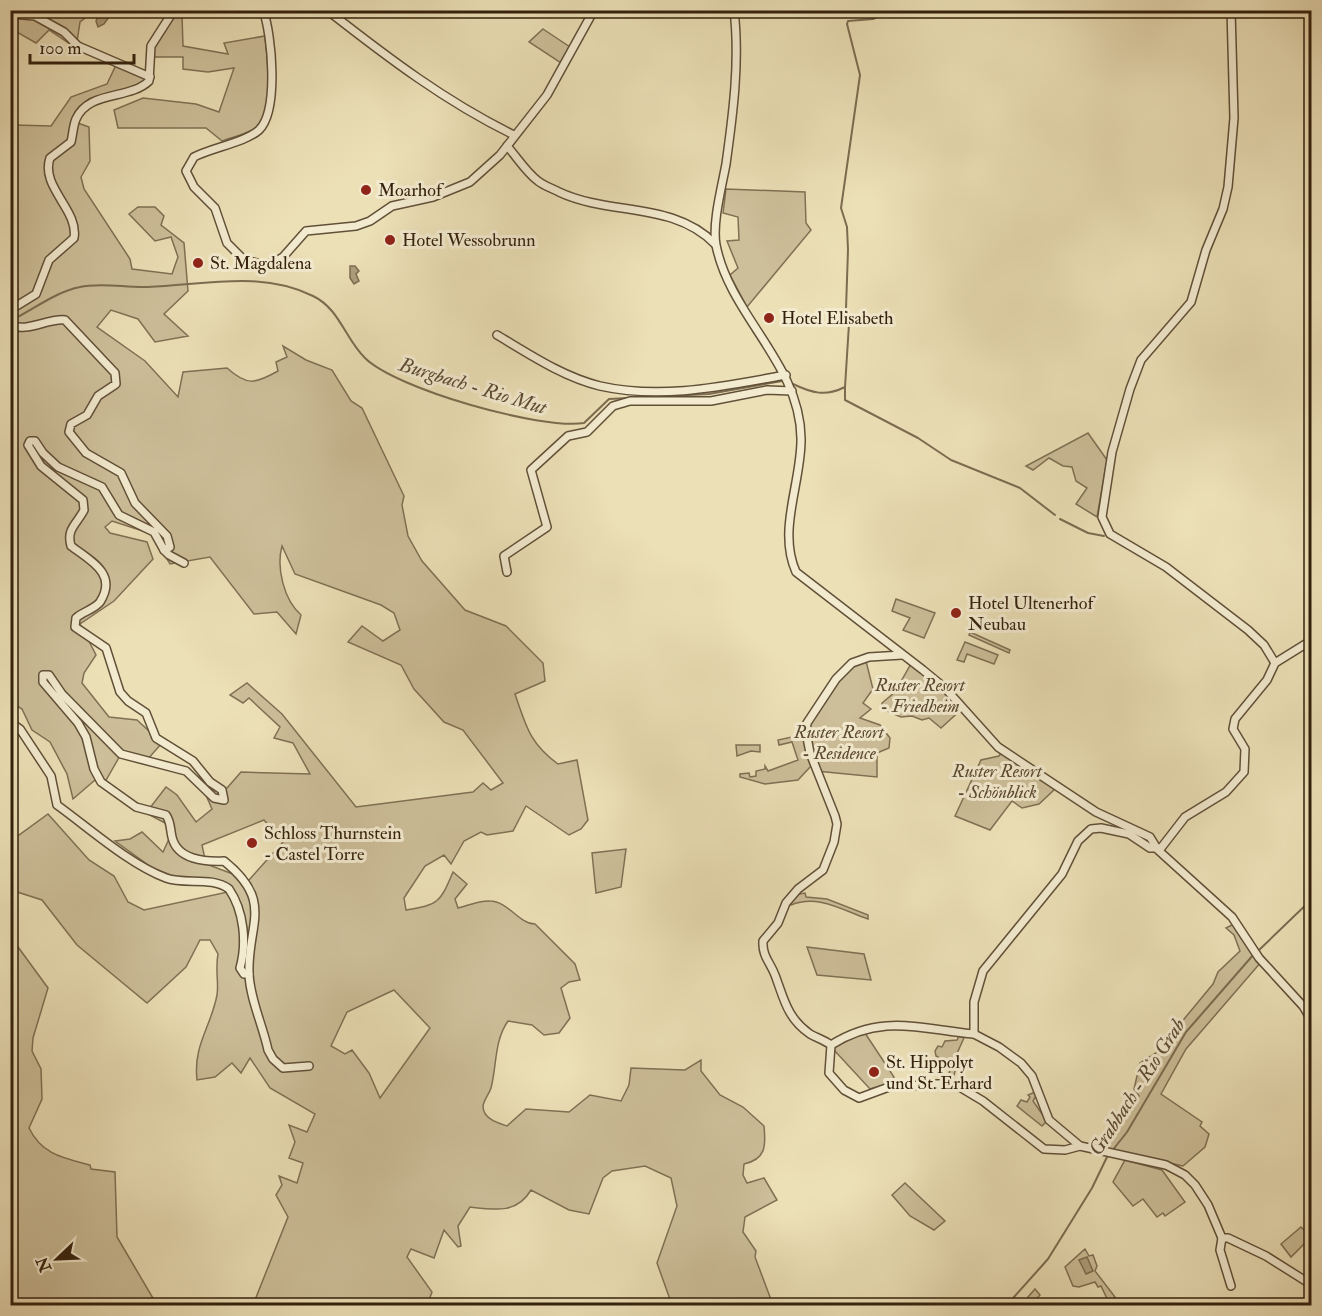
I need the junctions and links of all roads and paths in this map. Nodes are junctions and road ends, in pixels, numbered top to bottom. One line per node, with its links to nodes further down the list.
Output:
1 (174, 10): 8 (street)
2 (263, 10): 10 (street)
3 (327, 10): 9 (street)
4 (594, 10): 9 (street)
5 (734, 10): 11 (street)
6 (1231, 10): 22 (street)
7 (10, 14): 8 (street)
8 (150, 76): 12 (street)
9 (514, 135): 10 (street)
10 (507, 146): 11 (street)
11 (715, 244): 15 (street)
12 (10, 310)
13 (10, 326): 17 (street)
14 (497, 335): 15 (street)
15 (786, 375): 16 (street)
16 (792, 391): 19 (street); 21 (street)
17 (164, 549): 18 (street); 25 (street)
18 (184, 563)
19 (507, 572)
20 (1311, 640): 22 (street)
21 (902, 655): 24 (street); 28 (street)
22 (1275, 663): 24 (street)
23 (10, 722): 25 (street)
24 (1158, 850): 26 (street); 27 (street)
25 (249, 974): 29 (street)
26 (1311, 1021)
27 (974, 1034): 28 (street); 30 (street)
28 (831, 1045): 30 (street)
29 (309, 1066)
30 (1080, 1146): 31 (street)
31 (1222, 1238): 32 (street); 33 (street)
32 (1311, 1285)
33 (1231, 1286)

